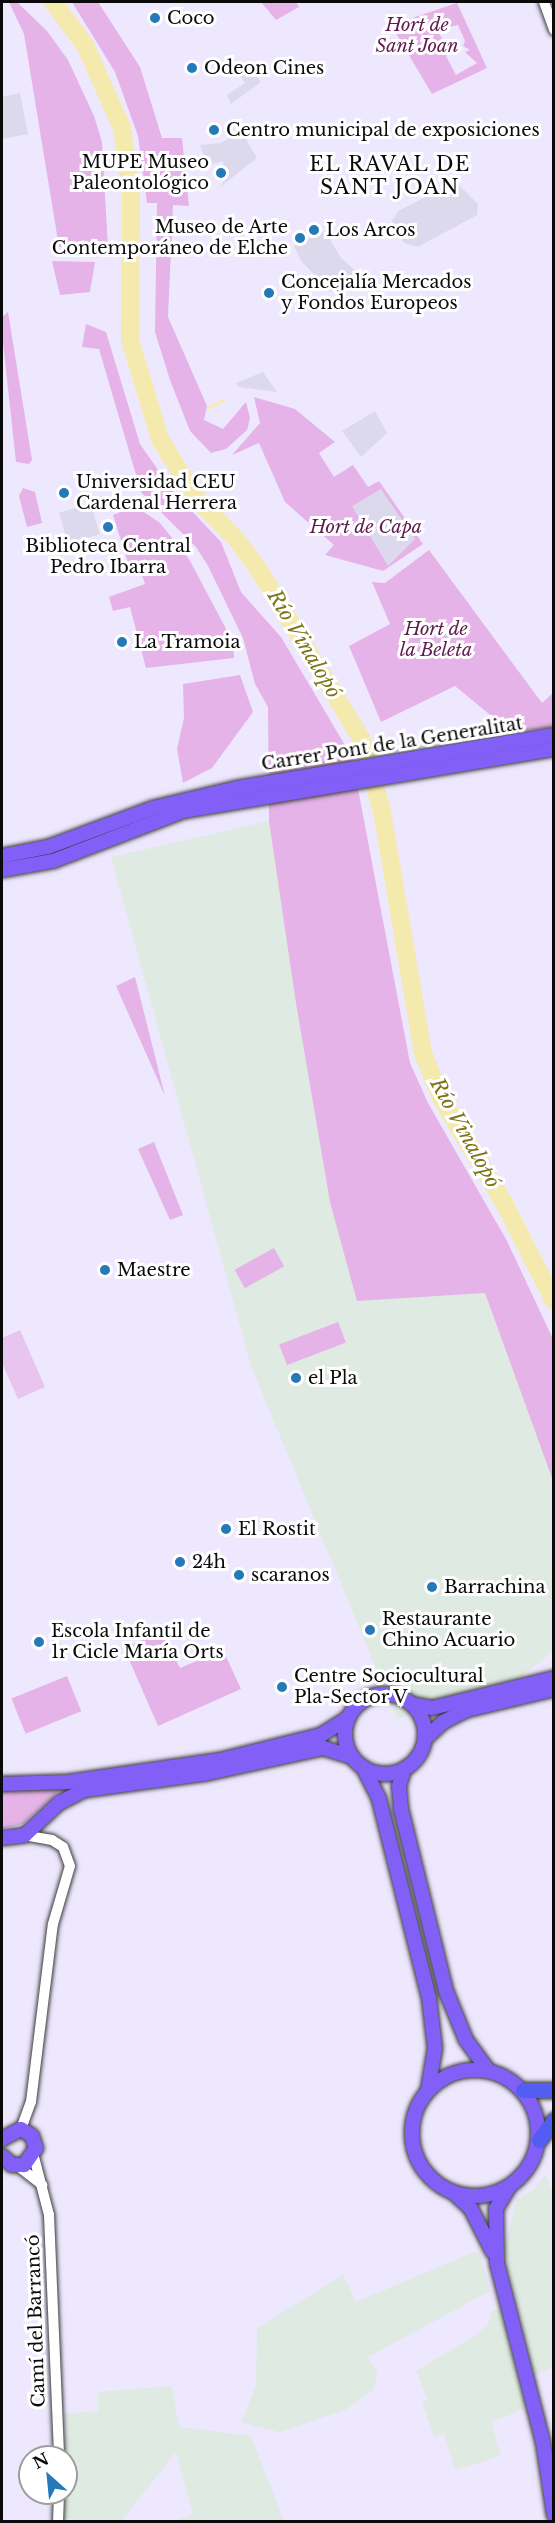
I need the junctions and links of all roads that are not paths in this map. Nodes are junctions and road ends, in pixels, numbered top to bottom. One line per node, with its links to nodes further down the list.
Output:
1 (544, 2): 2 (street)
2 (554, 30)
3 (554, 735): 5 (main road, Carrer Pont de la Generalitat)
4 (554, 749): 5 (main road, Carrer Pont de la Generalitat)
5 (503, 750): 6 (main road, Carrer Pont de la Generalitat)
6 (238, 793): 7 (main road); 8 (main road)
7 (2, 856)
8 (2, 870)
9 (554, 1678): 11 (main road)
10 (554, 1689): 13 (main road)
11 (412, 1704): 12 (main road); 13 (main road)
12 (348, 1719): 14 (main road); 17 (main road)
13 (425, 1739): 16 (main road)
14 (352, 1757): 15 (main road); 18 (main road)
15 (363, 1767): 16 (main road); 21 (main road)
16 (404, 1769): 20 (main road)
17 (2, 1784)
18 (25, 1835): 19 (main road); 25 (street)
19 (2, 1838)
20 (488, 2070): 21 (main road); 22 (main road)
21 (428, 2090): 32 (main road)
22 (523, 2090): 23 (highway); 26 (main road)
23 (554, 2090)
24 (554, 2120): 26 (highway)
25 (9, 2131): 28 (main road)
26 (538, 2140): 31 (main road)
27 (2, 2156): 29 (main road)
28 (33, 2157): 29 (main road); 30 (street, Camí del Barrancó)
29 (18, 2166): 30 (street)
30 (43, 2186): 34 (street, Camí del Barrancó)
31 (509, 2187): 32 (main road); 33 (main road)
32 (454, 2193): 33 (main road)
33 (497, 2262): 35 (main road)
34 (58, 2445)
35 (550, 2494): 37 (main road); 39 (main road)
36 (59, 2505): 38 (street)
37 (554, 2515)
38 (58, 2522)
39 (552, 2522)

